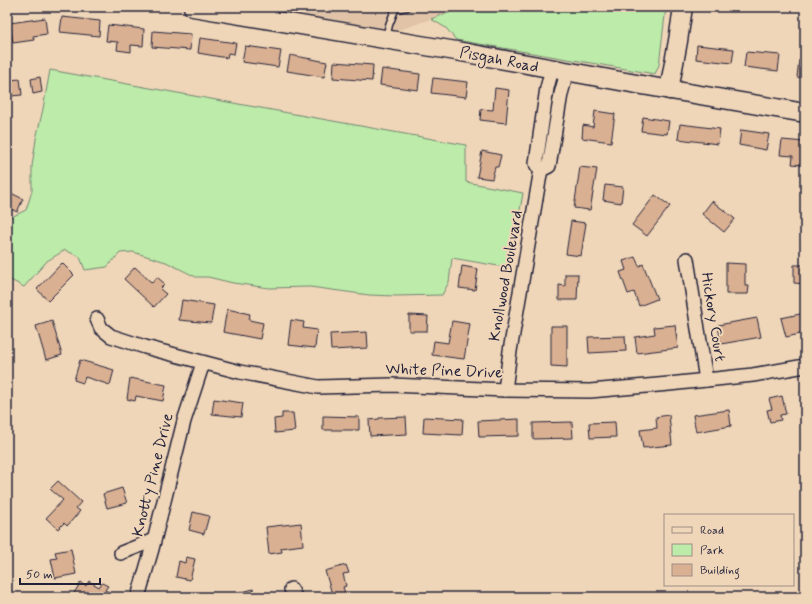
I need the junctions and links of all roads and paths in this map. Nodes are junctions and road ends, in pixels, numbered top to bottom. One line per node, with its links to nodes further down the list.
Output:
1 (194, 7): 5 (street, Pisgah Road)
2 (407, 7): 4 (lane)
3 (683, 7): 8 (street)
4 (395, 8): 6 (lane)
5 (248, 12): 6 (street, Pisgah Road)
6 (386, 40): 7 (street, Pisgah Road)
7 (559, 71): 8 (street, Pisgah Road); 15 (street, Knollwood Boulevard)
8 (669, 90): 9 (street, Pisgah Road)
9 (805, 113)
10 (687, 259): 14 (street, Hickory Court)
11 (96, 319): 12 (street, White Pine Drive)
12 (203, 363): 15 (street, White Pine Drive); 16 (street, Knotty Pine Drive)
13 (805, 366): 14 (street, White Pine Drive)
14 (706, 380): 15 (street, White Pine Drive)
15 (505, 390)
16 (154, 540): 17 (street); 18 (street, Knotty Pine Drive)
17 (121, 553)
18 (138, 597)

